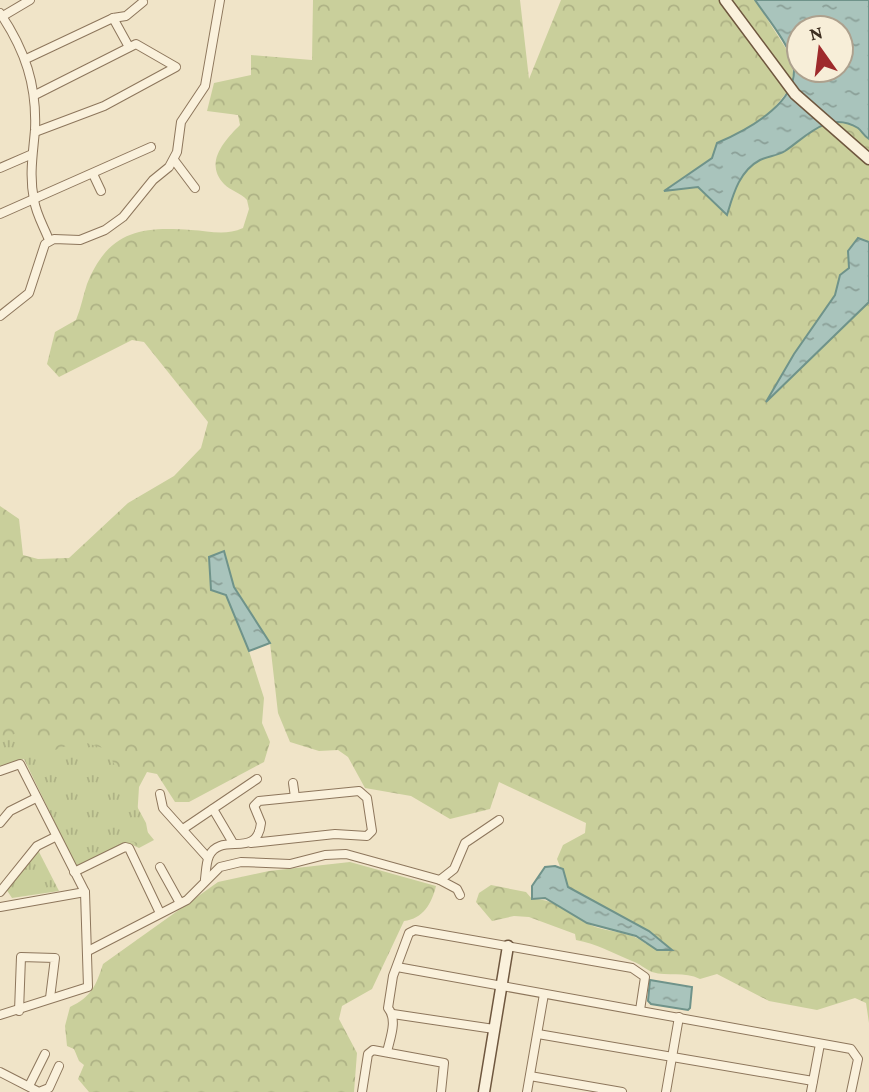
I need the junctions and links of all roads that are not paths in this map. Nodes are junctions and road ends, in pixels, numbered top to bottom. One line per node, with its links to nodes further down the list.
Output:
1 (30, 0): 5 (street)
2 (220, 0): 14 (street)
3 (725, 0): 13 (street)
4 (143, 2): 6 (street)
5 (1, 15): 8 (street)
6 (113, 18): 7 (street); 8 (street)
7 (130, 47): 9 (street); 10 (street)
8 (26, 59): 9 (street)
9 (35, 95): 10 (street)
10 (35, 132): 12 (street)
11 (151, 147): 16 (street)
12 (30, 155): 15 (street); 19 (street)
13 (869, 159)
14 (174, 160): 17 (street); 21 (street)
15 (0, 168)
16 (93, 174): 18 (street); 19 (street)
17 (195, 188)
18 (101, 191)
19 (34, 201): 20 (street); 21 (street)
20 (0, 214)
21 (49, 240): 22 (street)
22 (0, 316)
23 (0, 771): 28 (street)
24 (257, 779): 29 (street)
25 (293, 783): 27 (street)
26 (160, 794): 32 (street)
27 (295, 797): 35 (street); 35 (street)
28 (36, 798): 31 (street); 33 (street)
29 (213, 809): 32 (street); 34 (street)
30 (499, 820): 40 (street)
31 (0, 823)
32 (183, 829): 36 (street)
33 (55, 837): 38 (street); 41 (street)
34 (233, 843): 35 (street); 36 (street)
35 (251, 843)
36 (208, 858): 39 (street)
37 (160, 867): 44 (street)
38 (75, 872): 42 (street); 46 (street)
39 (205, 879): 40 (street); 44 (street)
40 (440, 880): 43 (street)
41 (0, 892)
42 (85, 892): 45 (street); 48 (street)
43 (460, 895)
44 (180, 903): 46 (street)
45 (0, 907)
46 (160, 914): 48 (street)
47 (508, 946): 49 (street); 50 (street); 53 (street)
48 (88, 951): 52 (street)
49 (397, 967): 50 (street); 55 (street)
50 (501, 986): 51 (street); 58 (street)
51 (544, 994): 53 (street); 59 (street)
52 (50, 998): 54 (street); 54 (street)
53 (640, 1010): 57 (street)
54 (19, 1011): 56 (street)
55 (393, 1014): 58 (street); 61 (street)
56 (0, 1015)
57 (680, 1017): 60 (street); 63 (street)
58 (494, 1029): 71 (street)
59 (538, 1034): 63 (street); 66 (street)
60 (820, 1044): 67 (street); 76 (street)
61 (387, 1052): 69 (street); 70 (street)
62 (45, 1054): 68 (street)
63 (672, 1058): 67 (street); 74 (street)
64 (60, 1066): 68 (street)
65 (0, 1073): 68 (street)
66 (530, 1076): 72 (street); 73 (street)
67 (813, 1081): 75 (street)
68 (29, 1086)
69 (362, 1092)
70 (441, 1092)
71 (484, 1092)
72 (527, 1092)
73 (622, 1092)
74 (666, 1092)
75 (811, 1092)
76 (851, 1092)

